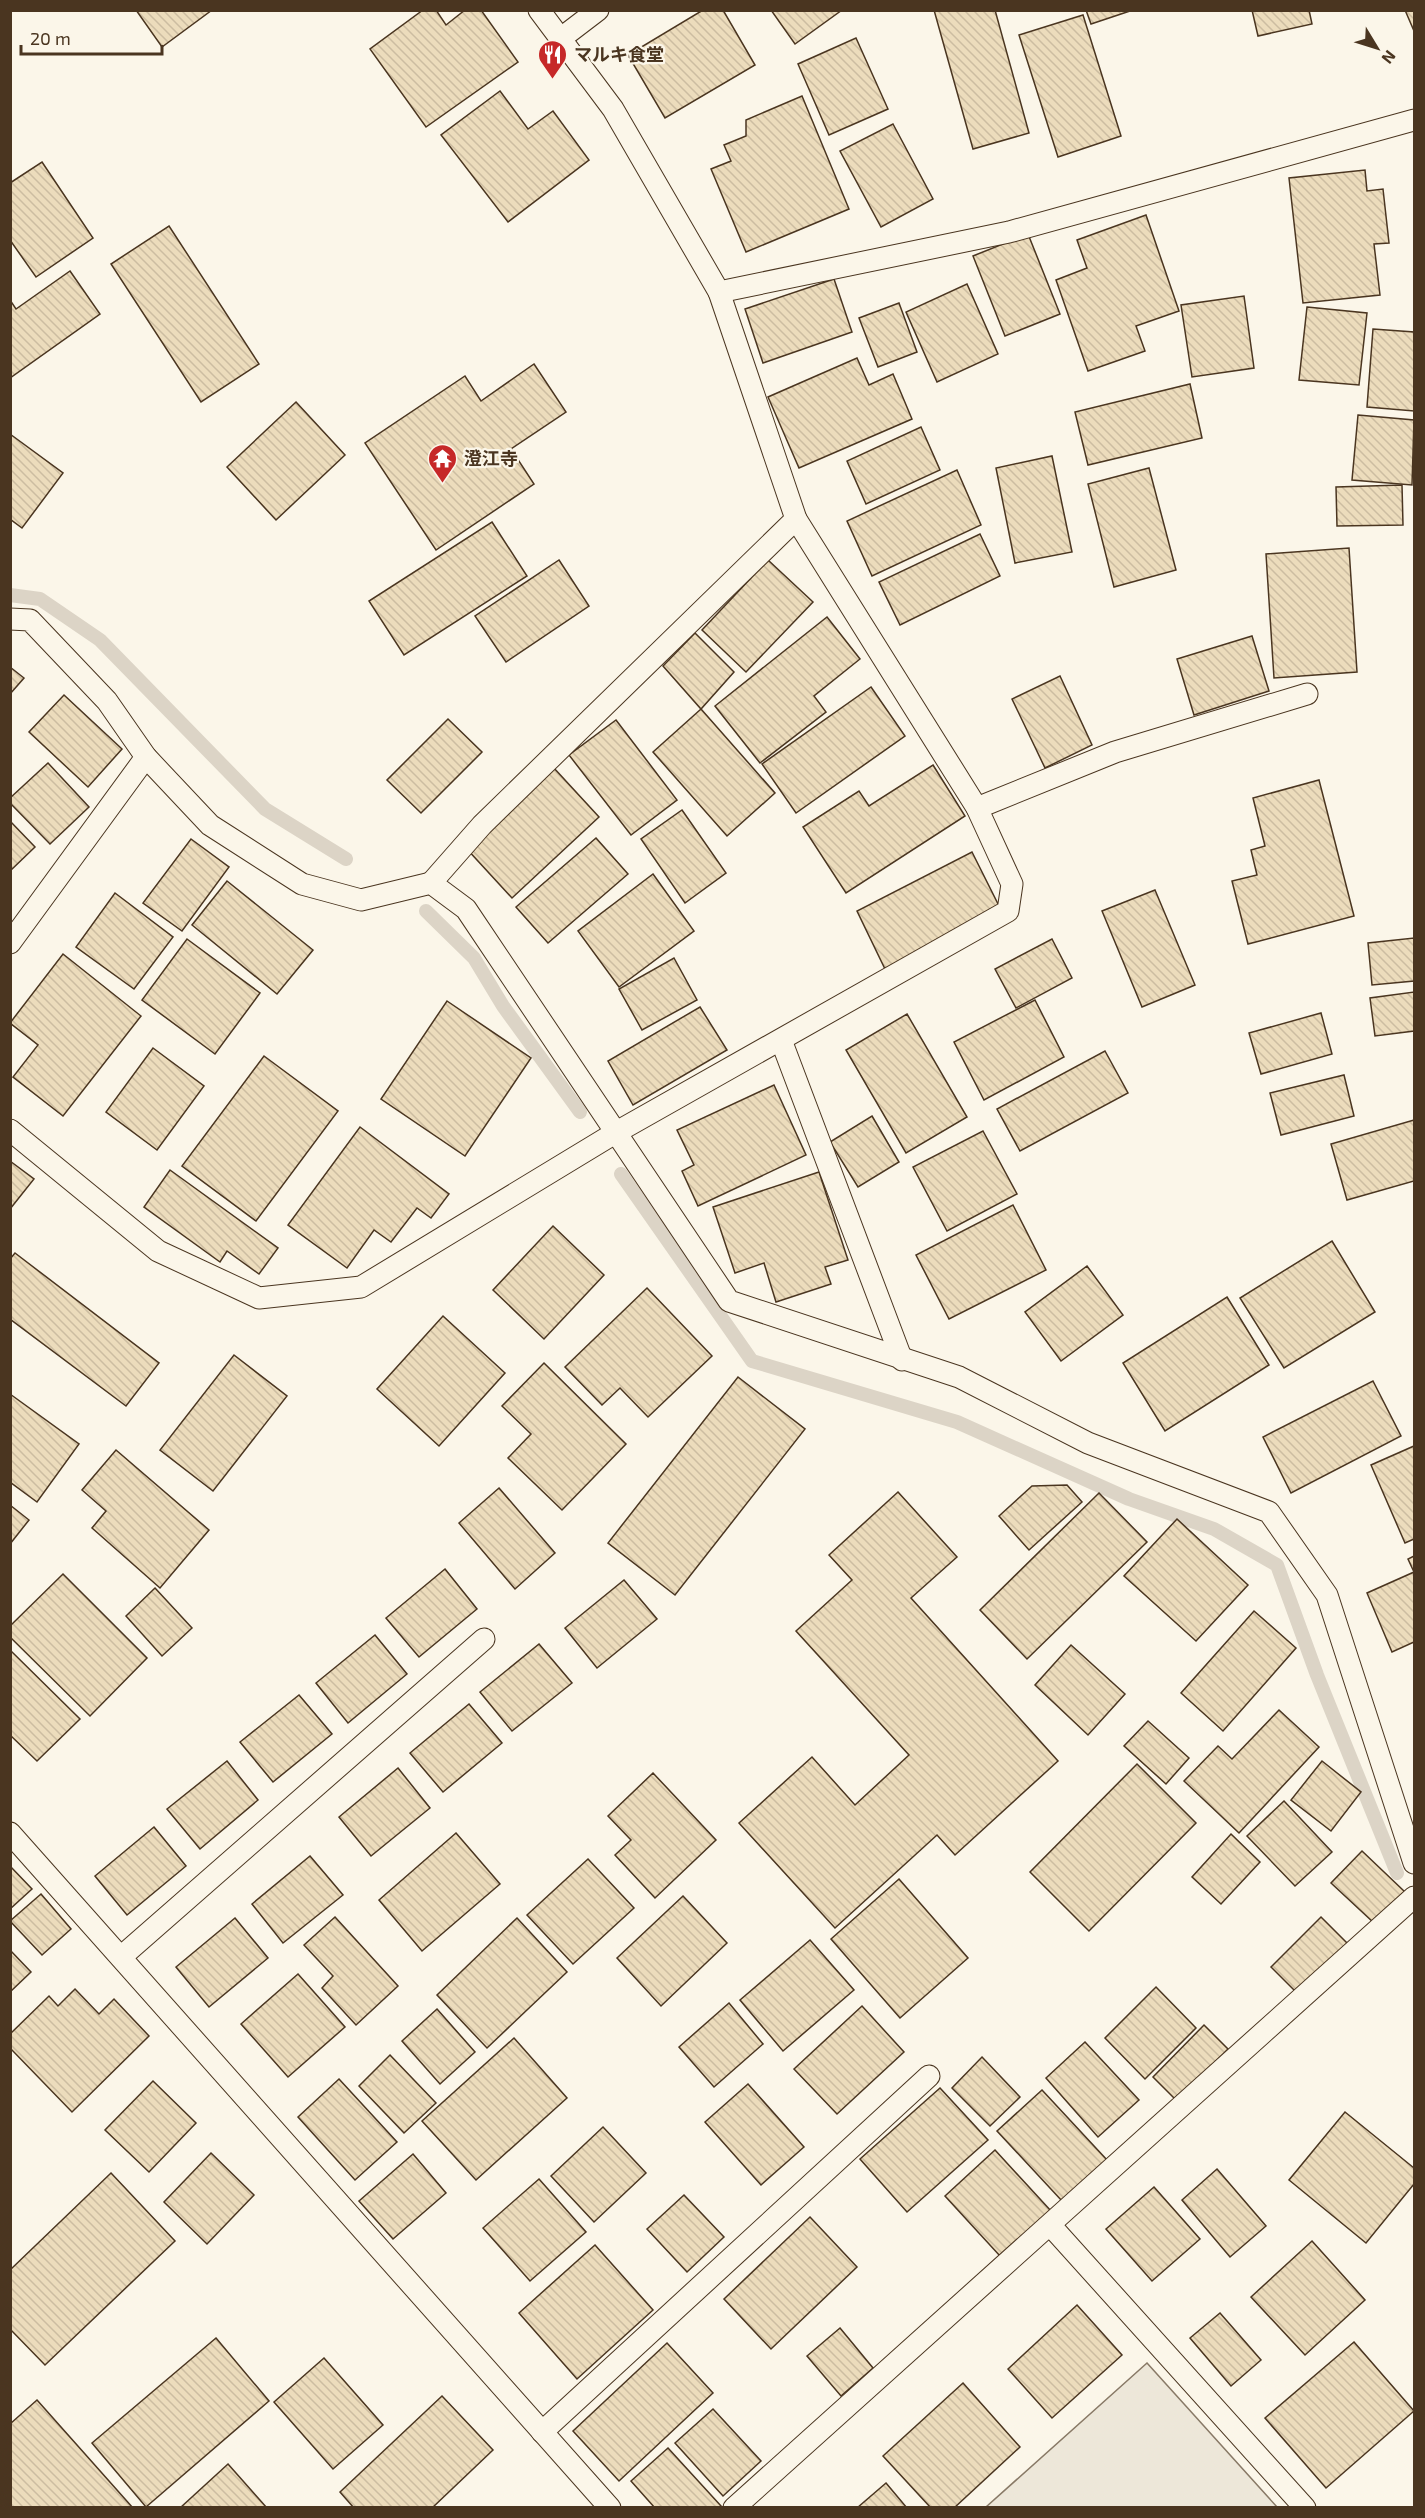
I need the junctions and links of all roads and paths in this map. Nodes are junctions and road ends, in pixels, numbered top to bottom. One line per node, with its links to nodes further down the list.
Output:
1 (539, 10): 3 (lane)
2 (597, 10): 3 (lane)
3 (560, 39): 5 (lane)
4 (1414, 120): 5 (lane)
5 (719, 292): 6 (lane)
6 (796, 519): 10 (lane); 11 (lane)
7 (10, 618): 9 (lane)
8 (1307, 694): 10 (lane)
9 (146, 757): 11 (lane); 12 (lane)
10 (977, 808): 13 (lane)
11 (431, 883): 15 (lane)
12 (10, 943)
13 (781, 1040): 15 (lane); 16 (lane)
14 (10, 1130): 15 (lane)
15 (615, 1133): 16 (lane)
16 (902, 1360): 19 (lane)
17 (484, 1639): 21 (lane)
18 (10, 1833): 21 (lane)
19 (1414, 1863)
20 (1414, 1897): 23 (lane)
21 (121, 1957): 24 (lane)
22 (929, 2076): 24 (lane)
23 (1051, 2226): 26 (lane); 27 (lane)
24 (542, 2432): 25 (lane)
25 (610, 2508)
26 (734, 2508)
27 (1305, 2508)

